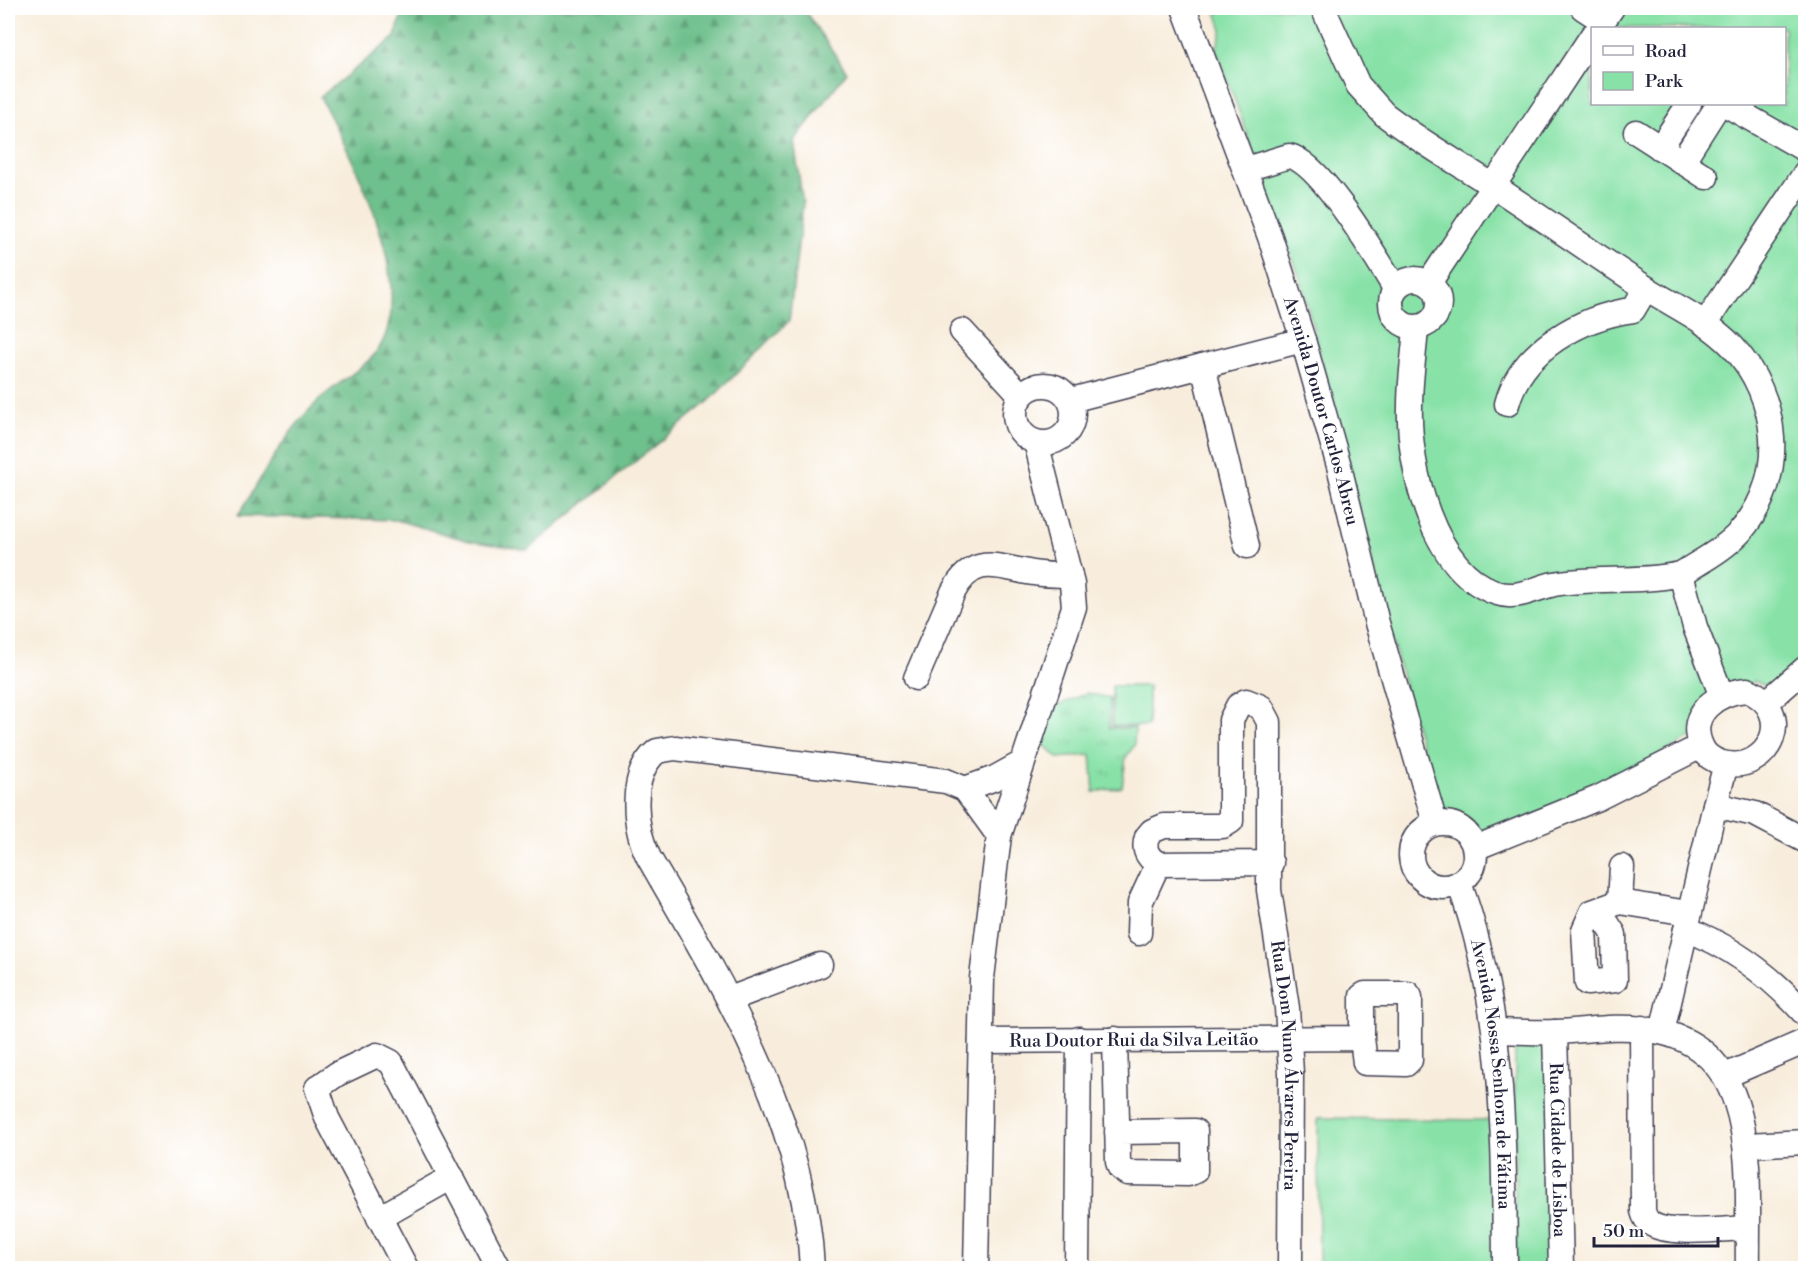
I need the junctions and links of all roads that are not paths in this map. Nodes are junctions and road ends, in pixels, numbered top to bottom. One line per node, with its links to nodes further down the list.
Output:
1 (1184, 8): 11 (street, Avenida Doutor Carlos Abreu)
2 (1323, 8): 14 (street)
3 (1591, 36): 14 (street)
4 (1688, 105): 8 (street)
5 (1718, 105): 10 (street)
6 (1727, 105): 9 (street)
7 (1636, 132): 8 (street)
8 (1660, 148): 10 (street)
9 (1806, 150)
10 (1682, 162): 13 (street)
11 (1246, 169): 16 (street); 21 (street, Avenida Doutor Carlos Abreu)
12 (1806, 172): 18 (street)
13 (1706, 177)
14 (1492, 185): 15 (street); 17 (street)
15 (1429, 283): 16 (street); 19 (street)
16 (1395, 288): 19 (street)
17 (1646, 288): 18 (street); 25 (street)
18 (1705, 324): 28 (street)
19 (1416, 329): 28 (street)
20 (962, 331): 23 (street)
21 (1303, 340): 22 (street); 39 (street, Avenida Doutor Carlos Abreu)
22 (1203, 366): 24 (street); 27 (street)
23 (1021, 395): 24 (street); 26 (street)
24 (1071, 400): 26 (street)
25 (1507, 404)
26 (1036, 442): 29 (street)
27 (1247, 546)
28 (1681, 574): 32 (street)
29 (1070, 575): 31 (street); 35 (street)
30 (1806, 668): 33 (street)
31 (916, 678)
32 (1721, 694): 33 (street); 34 (street)
33 (1767, 702): 36 (street)
34 (1701, 746): 36 (street); 42 (street)
35 (1022, 763): 37 (street); 40 (street)
36 (1726, 764): 38 (street)
37 (965, 789): 40 (street); 50 (street)
38 (1714, 805): 41 (street); 47 (street)
39 (1435, 823): 42 (street); 46 (street)
40 (999, 836): 59 (street)
41 (1806, 841)
42 (1475, 848): 46 (street)
43 (1271, 863): 44 (street); 44 (street, Rua Dom Nuno Álvares Pereira); 55 (street, Rua Dom Nuno Álvares Pereira)
44 (1158, 864): 48 (street)
45 (1622, 867): 47 (street)
46 (1459, 883): 53 (street, Avenida Nossa Senhora de Fátima)
47 (1687, 921): 51 (street); 52 (street)
48 (1139, 933)
49 (820, 965): 50 (street)
50 (730, 999): 70 (street)
51 (1806, 1015)
52 (1652, 1030): 54 (street); 61 (street); 67 (street)
53 (1496, 1031): 54 (street); 74 (street, Avenida Nossa Senhora de Fátima)
54 (1555, 1032): 75 (street, Rua Cidade de Lisboa)
55 (1288, 1036): 56 (street, Rua Doutor Rui da Silva Leitão); 57 (street, Rua Doutor Rui da Silva Leitão); 73 (street, Rua Dom Nuno Álvares Pereira)
56 (1362, 1038)
57 (1115, 1039): 58 (street, Rua Doutor Rui da Silva Leitão); 62 (street)
58 (1079, 1040): 59 (street, Rua Doutor Rui da Silva Leitão); 72 (street)
59 (981, 1041): 71 (street)
60 (1806, 1041): 61 (street)
61 (1725, 1076): 64 (street)
62 (1117, 1132)
63 (1806, 1142): 64 (street)
64 (1746, 1145): 67 (street)
65 (452, 1177): 66 (street); 66 (street); 69 (street)
66 (379, 1218): 68 (street)
67 (1747, 1228): 76 (street)
68 (406, 1269)
69 (499, 1269)
70 (812, 1269)
71 (976, 1269)
72 (1077, 1269)
73 (1290, 1269)
74 (1505, 1269)
75 (1561, 1269)
76 (1748, 1269)

